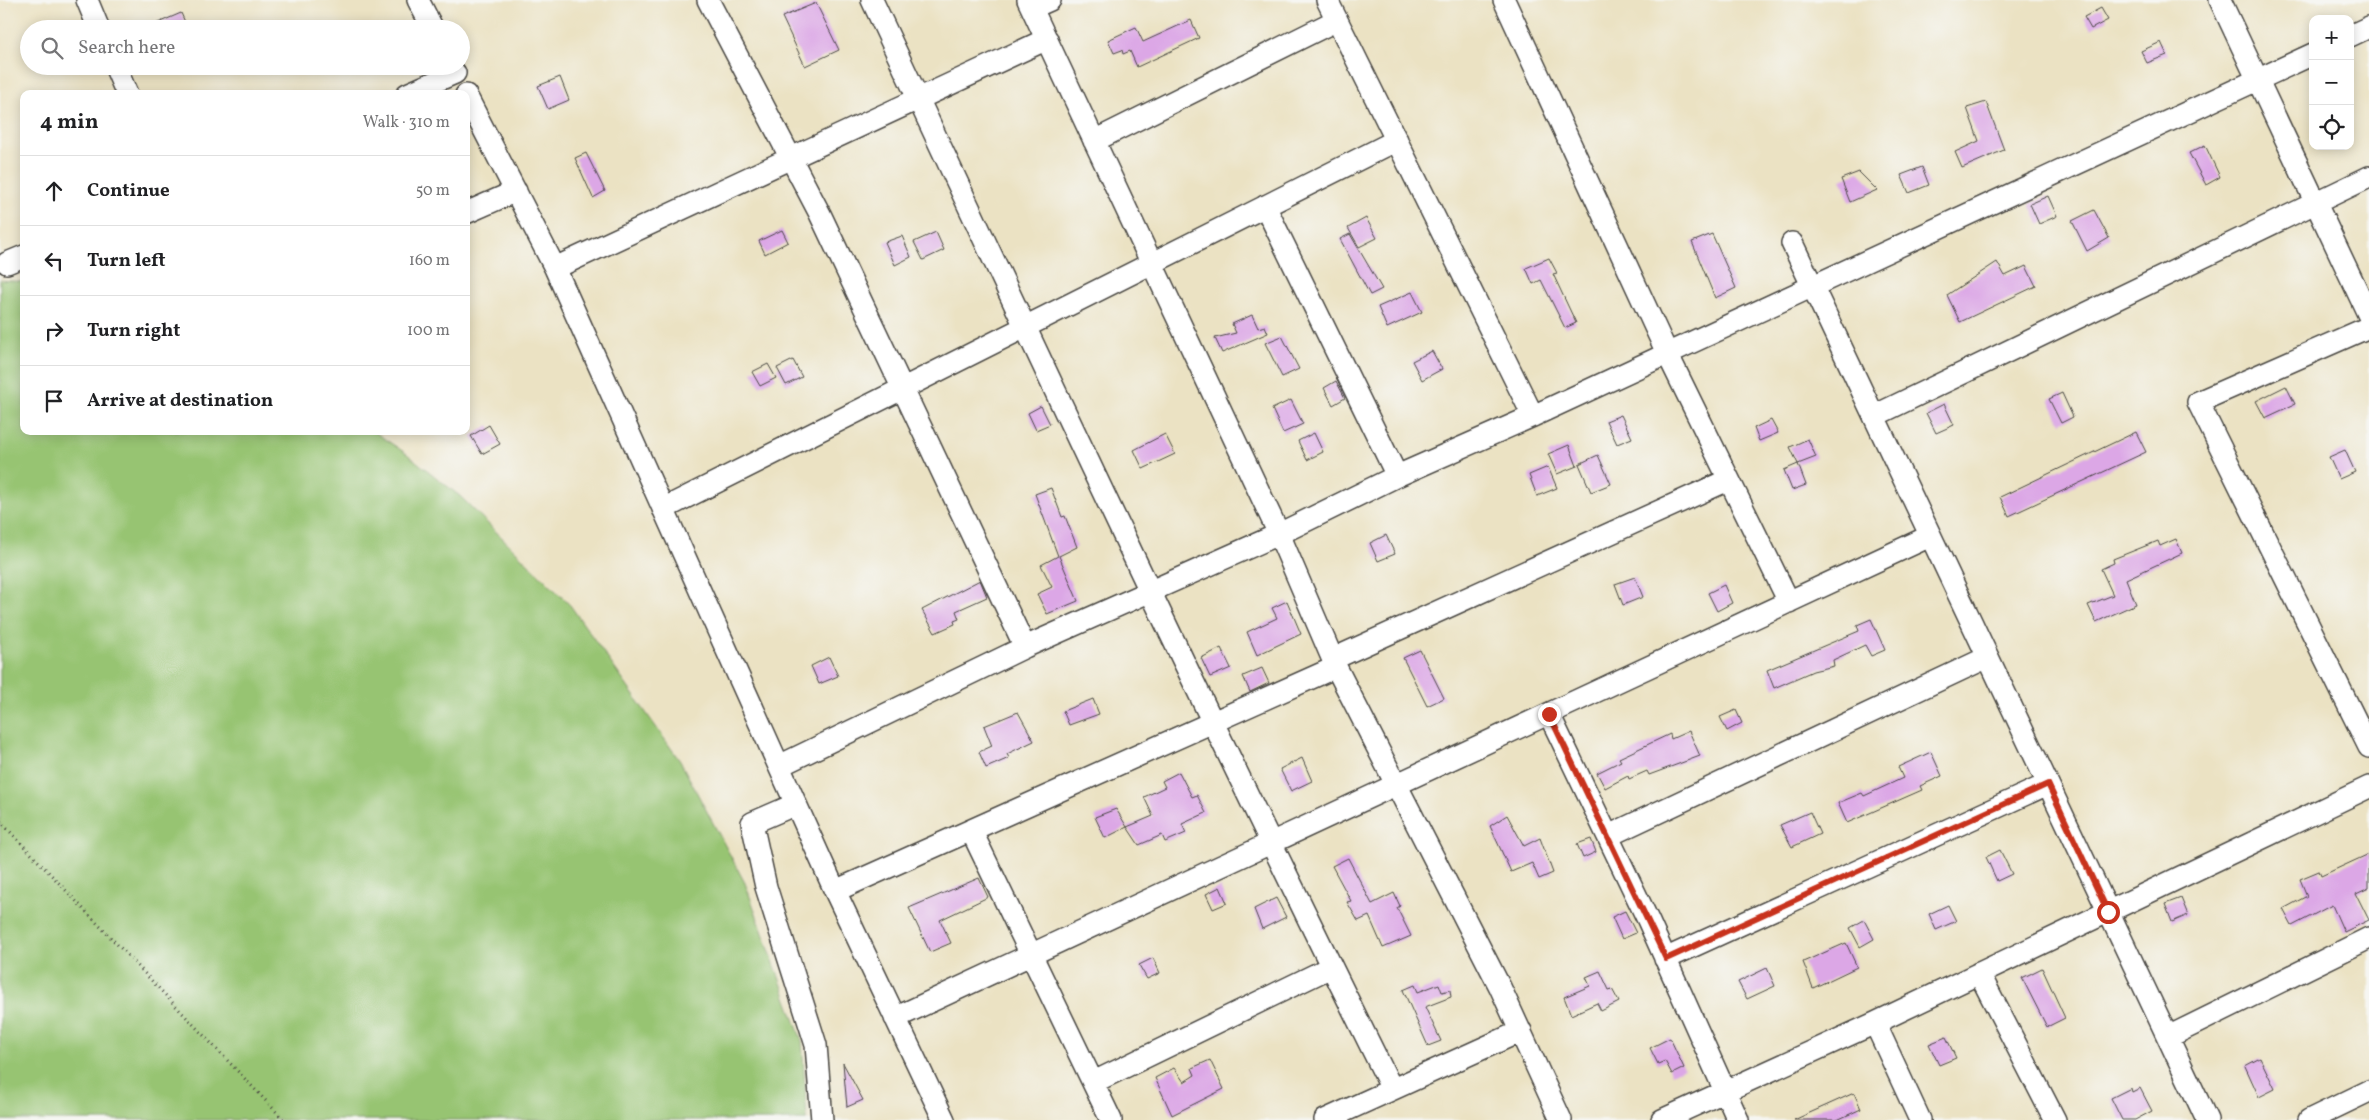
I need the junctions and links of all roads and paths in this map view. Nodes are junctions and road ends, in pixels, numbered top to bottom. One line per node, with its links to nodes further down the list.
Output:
1 (87, 0): 9 (street)
2 (418, 0): 10 (street)
3 (708, 0): 27 (street)
4 (872, 0): 23 (street)
5 (1327, 0): 11 (street)
6 (1504, 0): 40 (street)
7 (2220, 0): 19 (street)
8 (1037, 3): 14 (street)
9 (95, 20)
10 (428, 20)
11 (1338, 20): 25 (street); 26 (street)
12 (2369, 27): 13 (street)
13 (2354, 34)
14 (1046, 39): 23 (street); 26 (street)
15 (2309, 56): 19 (street)
16 (119, 75): 20 (street)
17 (443, 75): 21 (street)
18 (456, 75): 22 (street)
19 (2258, 80): 30 (street); 36 (street)
20 (125, 90)
21 (415, 90)
22 (464, 90)
23 (918, 99): 27 (street); 38 (street)
24 (470, 102): 29 (street)
25 (1397, 140): 31 (street); 42 (street)
26 (1094, 141): 34 (street)
27 (792, 158): 35 (street); 41 (street)
28 (2369, 177): 30 (street)
29 (516, 191): 32 (street); 35 (street)
30 (2315, 202): 37 (street); 43 (street)
31 (1265, 206): 34 (street); 44 (street)
32 (470, 211)
33 (1792, 243): 36 (street)
34 (1152, 263): 38 (street); 47 (street)
35 (554, 268): 46 (street)
36 (1812, 285): 40 (street); 43 (street)
37 (2369, 316)
38 (1025, 327): 41 (street); 49 (street)
39 (2369, 327): 56 (street)
40 (1667, 353): 42 (street); 45 (street)
41 (903, 389): 46 (street); 51 (street)
42 (1533, 416): 44 (street)
43 (1874, 416): 48 (street)
44 (1397, 476): 47 (street)
45 (1728, 480): 50 (street); 53 (street)
46 (663, 509): 57 (street)
47 (1279, 534): 49 (street); 53 (street)
48 (1930, 536): 50 (street); 52 (street)
49 (1149, 592): 51 (street); 55 (street)
50 (1789, 602): 54 (street)
51 (1025, 647): 57 (street)
52 (1988, 657): 59 (street); 64 (street)
53 (1334, 663): 55 (street); 58 (street)
54 (1549, 714): 58 (street); 64 (street)
55 (1212, 722): 63 (street); 65 (street)
56 (2369, 746)
57 (779, 766): 61 (street)
58 (1396, 784): 65 (street); 75 (street)
59 (2048, 784): 67 (street); 70 (street)
60 (2369, 787): 67 (street)
61 (796, 804): 66 (street); 82 (street)
62 (0, 821): 81 (path)
63 (971, 830): 66 (street); 69 (street)
64 (1608, 836): 70 (street)
65 (1270, 844): 69 (street); 71 (street)
66 (835, 891): 73 (street)
67 (2108, 912): 72 (street); 76 (street)
68 (2369, 938): 76 (street)
69 (1030, 955): 73 (street); 77 (street)
70 (1666, 959): 79 (street)
71 (1331, 967): 77 (street); 78 (street)
72 (1979, 973): 74 (street); 90 (street)
73 (895, 1018): 83 (street)
74 (1875, 1023): 79 (street); 89 (street)
75 (1521, 1031): 78 (street); 86 (street)
76 (2168, 1037): 91 (street)
77 (1094, 1082): 84 (street)
78 (1392, 1089): 85 (street)
79 (1724, 1091): 87 (street); 88 (street)
80 (2369, 1091): 92 (street)
81 (284, 1120)
82 (822, 1120)
83 (944, 1120)
84 (1111, 1120)
85 (1325, 1120)
86 (1561, 1120)
87 (1662, 1120)
88 (1738, 1120)
89 (1920, 1120)
90 (2055, 1120)
91 (2207, 1120)
92 (2310, 1120)

